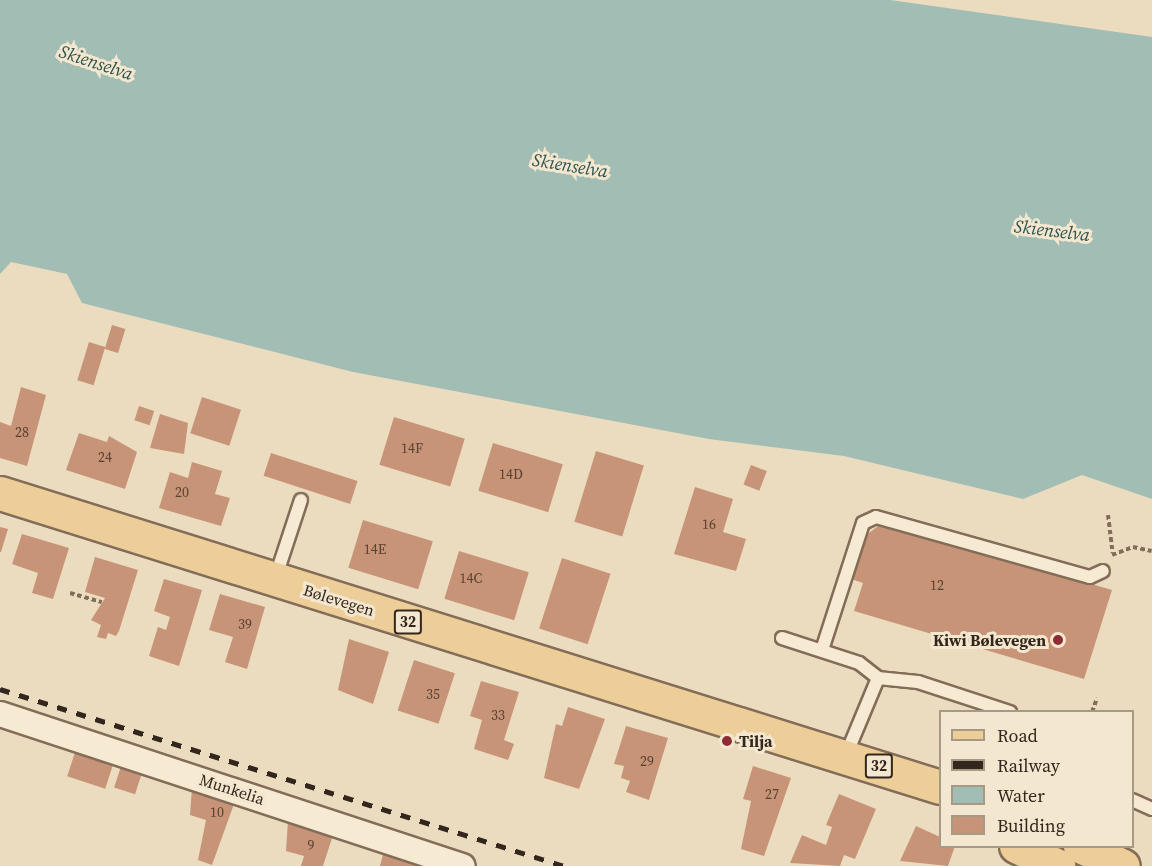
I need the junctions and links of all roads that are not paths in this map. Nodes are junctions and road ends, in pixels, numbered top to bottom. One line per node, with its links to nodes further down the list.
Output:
1 (0, 493): 4 (main road, Bølevegen / 32)
2 (301, 500): 4 (lane)
3 (1103, 571): 6 (lane)
4 (274, 580): 10 (main road, Bølevegen / 32)
5 (782, 638): 6 (lane)
6 (822, 650): 7 (lane)
7 (878, 678): 8 (lane); 10 (lane)
8 (1007, 710)
9 (0, 714): 17 (street, Munkelia)
10 (840, 752): 11 (main road, Bølevegen / 32); 14 (main road, Bølevegen / 32)
11 (939, 787)
12 (1134, 801): 13 (lane)
13 (1152, 809)
14 (939, 811)
15 (1020, 848): 18 (main road)
16 (1084, 848): 19 (main road)
17 (463, 866)
18 (1058, 866)
19 (1123, 866)

